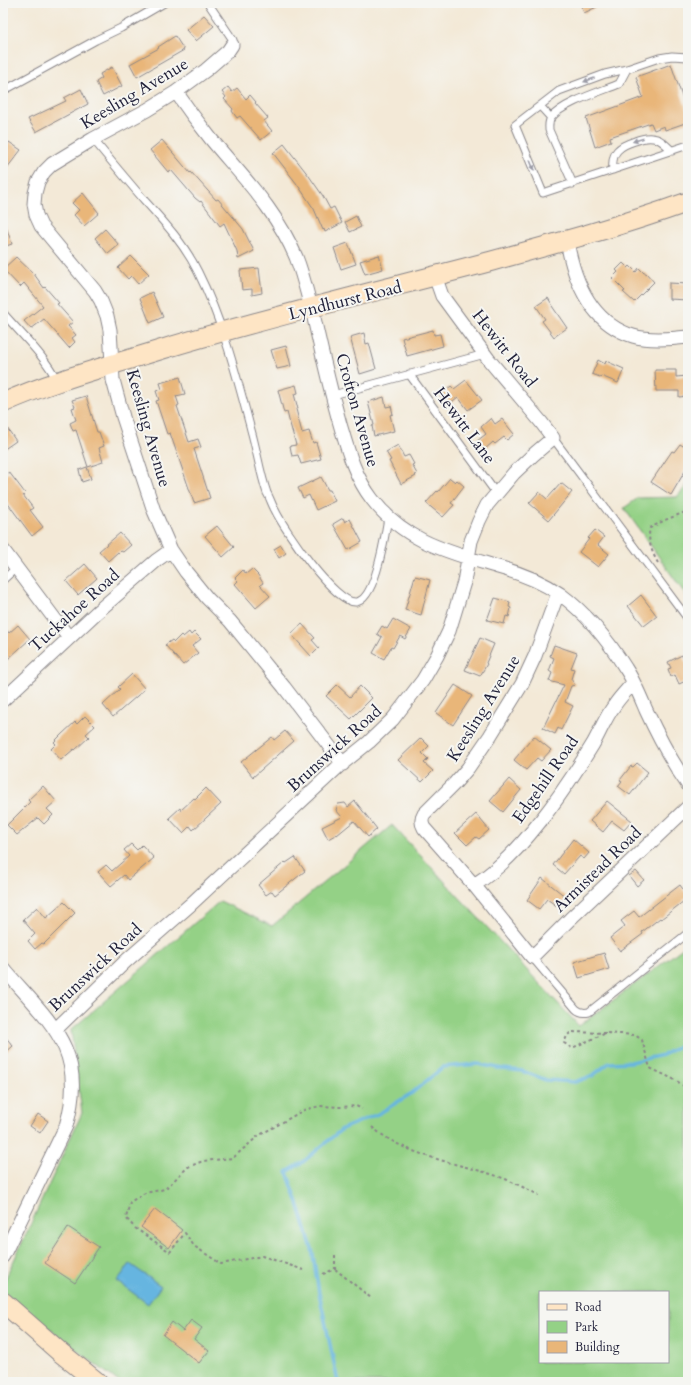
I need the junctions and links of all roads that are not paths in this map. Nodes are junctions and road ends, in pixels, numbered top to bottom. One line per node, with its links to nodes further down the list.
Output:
1 (164, 3): 6 (lane)
2 (208, 3): 3 (lane, Keesling Avenue)
3 (232, 45): 7 (street, Keesling Avenue)
4 (688, 57): 5 (lane)
5 (626, 69): 8 (lane, one-way to 8); 9 (lane)
6 (3, 91)
7 (176, 92): 10 (street, Keesling Avenue); 18 (street, Crofton Avenue)
8 (540, 106): 9 (lane); 14 (lane, one-way to 14)
9 (551, 118): 14 (lane)
10 (93, 139): 20 (lane); 23 (street, Keesling Avenue)
11 (688, 146): 12 (lane)
12 (672, 151): 13 (lane); 13 (lane, one-way to 13)
13 (612, 170): 14 (lane)
14 (573, 184)
15 (688, 202): 16 (main road, Lyndhurst Road)
16 (567, 241): 17 (main road, Lyndhurst Road); 21 (street)
17 (435, 276): 18 (main road, Lyndhurst Road); 22 (street, Hewitt Road)
18 (311, 308): 20 (main road, Lyndhurst Road); 26 (street, Crofton Avenue)
19 (3, 313): 25 (lane)
20 (222, 331): 23 (main road, Lyndhurst Road); 30 (lane)
21 (688, 337)
22 (485, 354): 24 (lane, Hewitt Lane); 28 (street, Hewitt Road)
23 (112, 365): 25 (main road, Lyndhurst Road); 32 (street, Keesling Avenue)
24 (409, 374): 26 (lane, Hewitt Lane); 29 (lane, Hewitt Lane)
25 (58, 382): 27 (main road, Lyndhurst Road)
26 (333, 395): 30 (street, Crofton Avenue)
27 (3, 403)
28 (553, 438): 29 (street, Brunswick Road); 37 (lane)
29 (496, 493): 33 (street, Brunswick Road)
30 (388, 518): 33 (street, Crofton Avenue)
31 (3, 550): 34 (street)
32 (171, 550): 38 (street, Tuckahoe Road); 41 (street, Keesling Avenue)
33 (468, 558): 36 (street, Crofton Avenue); 41 (street, Brunswick Road)
34 (17, 567): 35 (lane); 38 (street)
35 (3, 580)
36 (558, 593): 39 (street, Crofton Avenue); 44 (street, Keesling Avenue)
37 (688, 619)
38 (69, 638): 40 (street, Tuckahoe Road)
39 (634, 683): 42 (street, Crofton Avenue); 44 (street, Edgehill Road)
40 (3, 700)
41 (343, 764): 48 (street, Brunswick Road)
42 (688, 785)
43 (688, 807): 46 (street, Armistead Road)
44 (474, 885): 46 (street, Keesling Avenue)
45 (688, 934): 46 (lane)
46 (532, 958)
47 (3, 968): 48 (street)
48 (56, 1029): 49 (street)
49 (3, 1256)
50 (3, 1302): 51 (main road)
51 (97, 1382)

